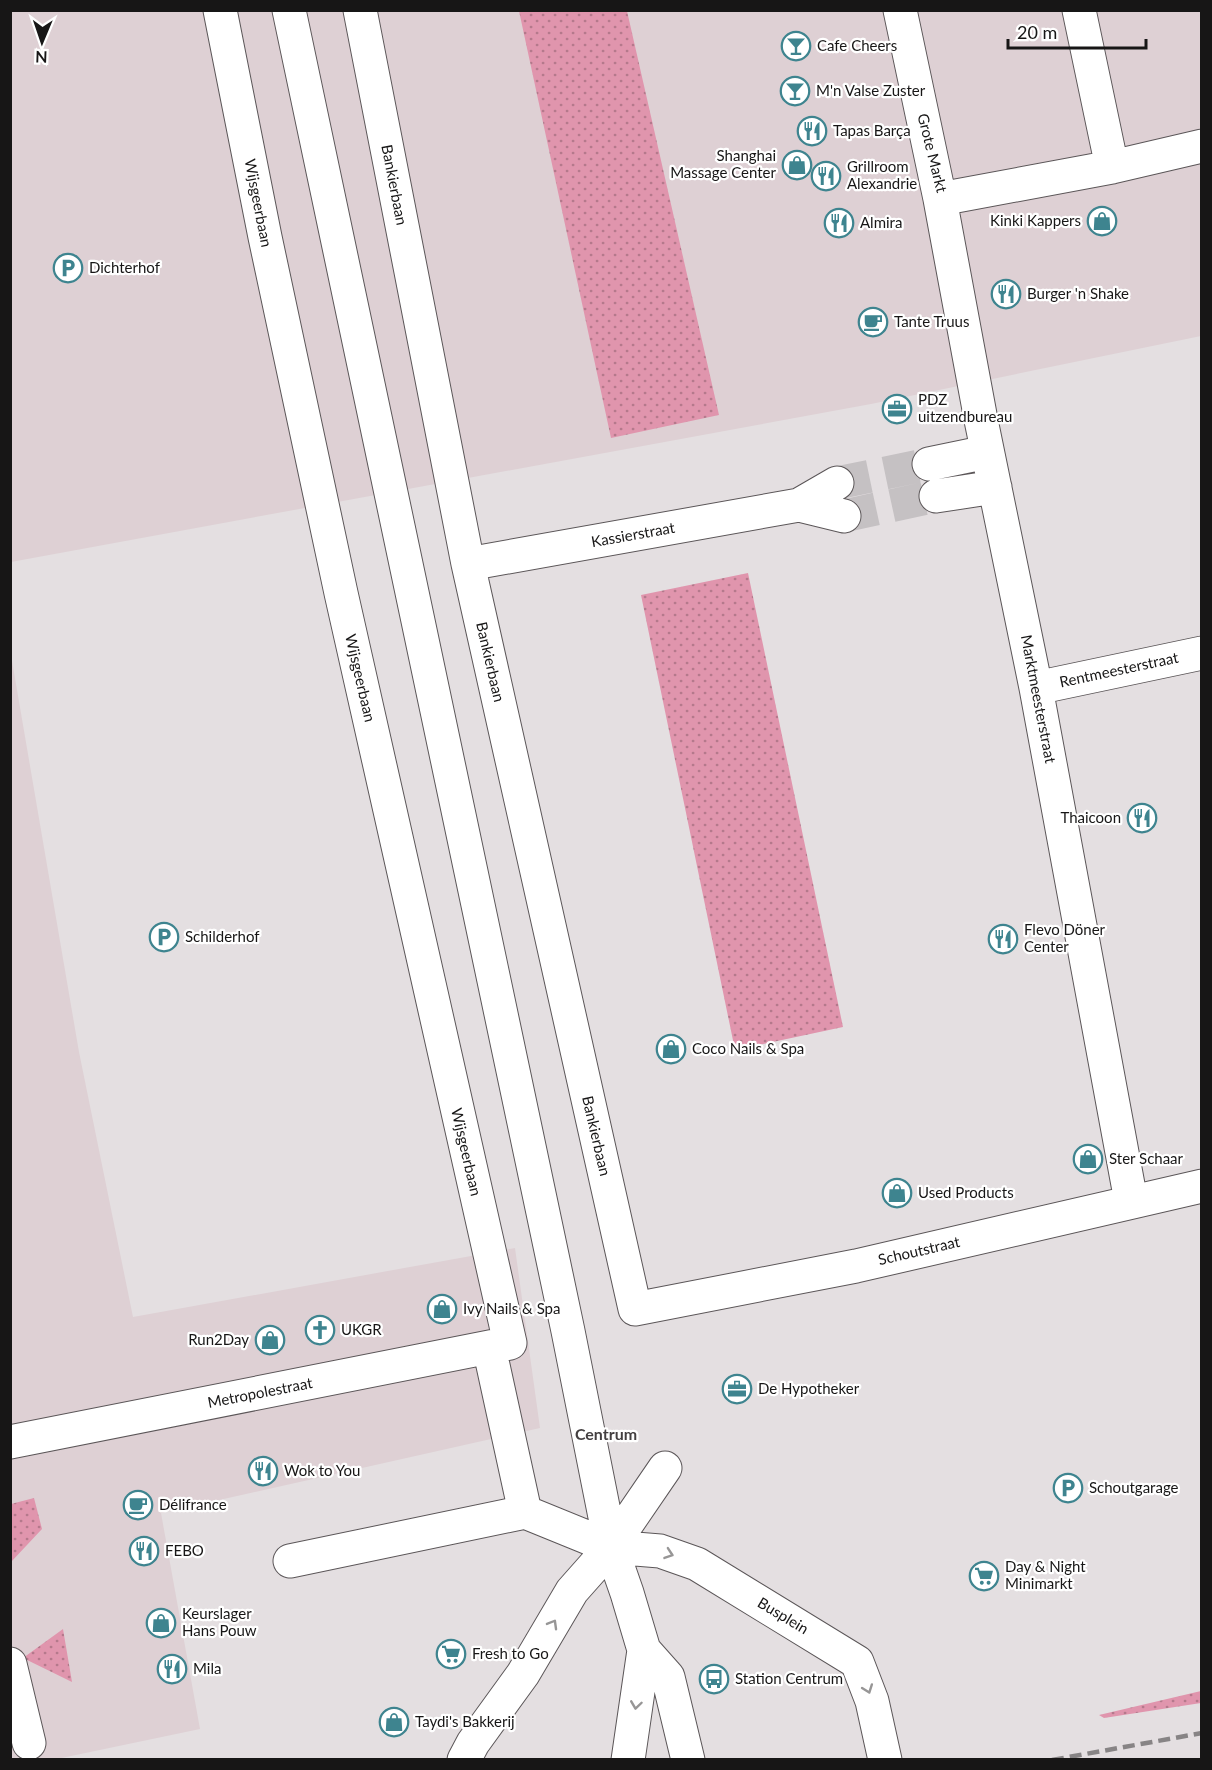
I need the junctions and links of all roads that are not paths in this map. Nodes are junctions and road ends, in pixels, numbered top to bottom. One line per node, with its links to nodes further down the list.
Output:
1 (220, 10): 22 (street, Wijsgeerbaan)
2 (290, 10): 26 (street)
3 (360, 10): 16 (street, Bankierbaan)
4 (900, 10): 8 (street, Grote Markt)
5 (1079, 10): 7 (street)
6 (1202, 146): 7 (street, Grote Markt)
7 (1112, 167): 8 (street, Grote Markt)
8 (940, 198): 9 (street, Marktmeesterstraat)
9 (987, 452): 10 (street); 12 (street, Marktmeesterstraat)
10 (929, 464)
11 (837, 483): 14 (street, Kassierstraat)
12 (995, 487): 13 (street); 18 (street, Marktmeesterstraat)
13 (936, 496)
14 (799, 505): 15 (street, Kassierstraat); 16 (street, Kassierstraat)
15 (844, 516)
16 (468, 564): 21 (street, Bankierbaan)
17 (1202, 653): 18 (street, Rentmeesterstraat)
18 (1036, 688): 20 (street, Marktmeesterstraat)
19 (1202, 1186): 20 (street, Schoutstraat)
20 (1131, 1201): 21 (street, Schoutstraat)
21 (635, 1309)
22 (500, 1345): 23 (street, Metropolestraat); 25 (street)
23 (10, 1442)
24 (665, 1468): 26 (street)
25 (525, 1512): 26 (street, Busplein); 27 (street)
26 (611, 1547): 28 (street); 31 (street, one-way to 26); 34 (street, Busplein, one-way to 34)
27 (290, 1561)
28 (644, 1650): 32 (street, one-way to 32); 33 (street)
29 (10, 1664): 30 (street)
30 (29, 1743)
31 (464, 1760)
32 (628, 1760)
33 (688, 1760)
34 (885, 1760)

